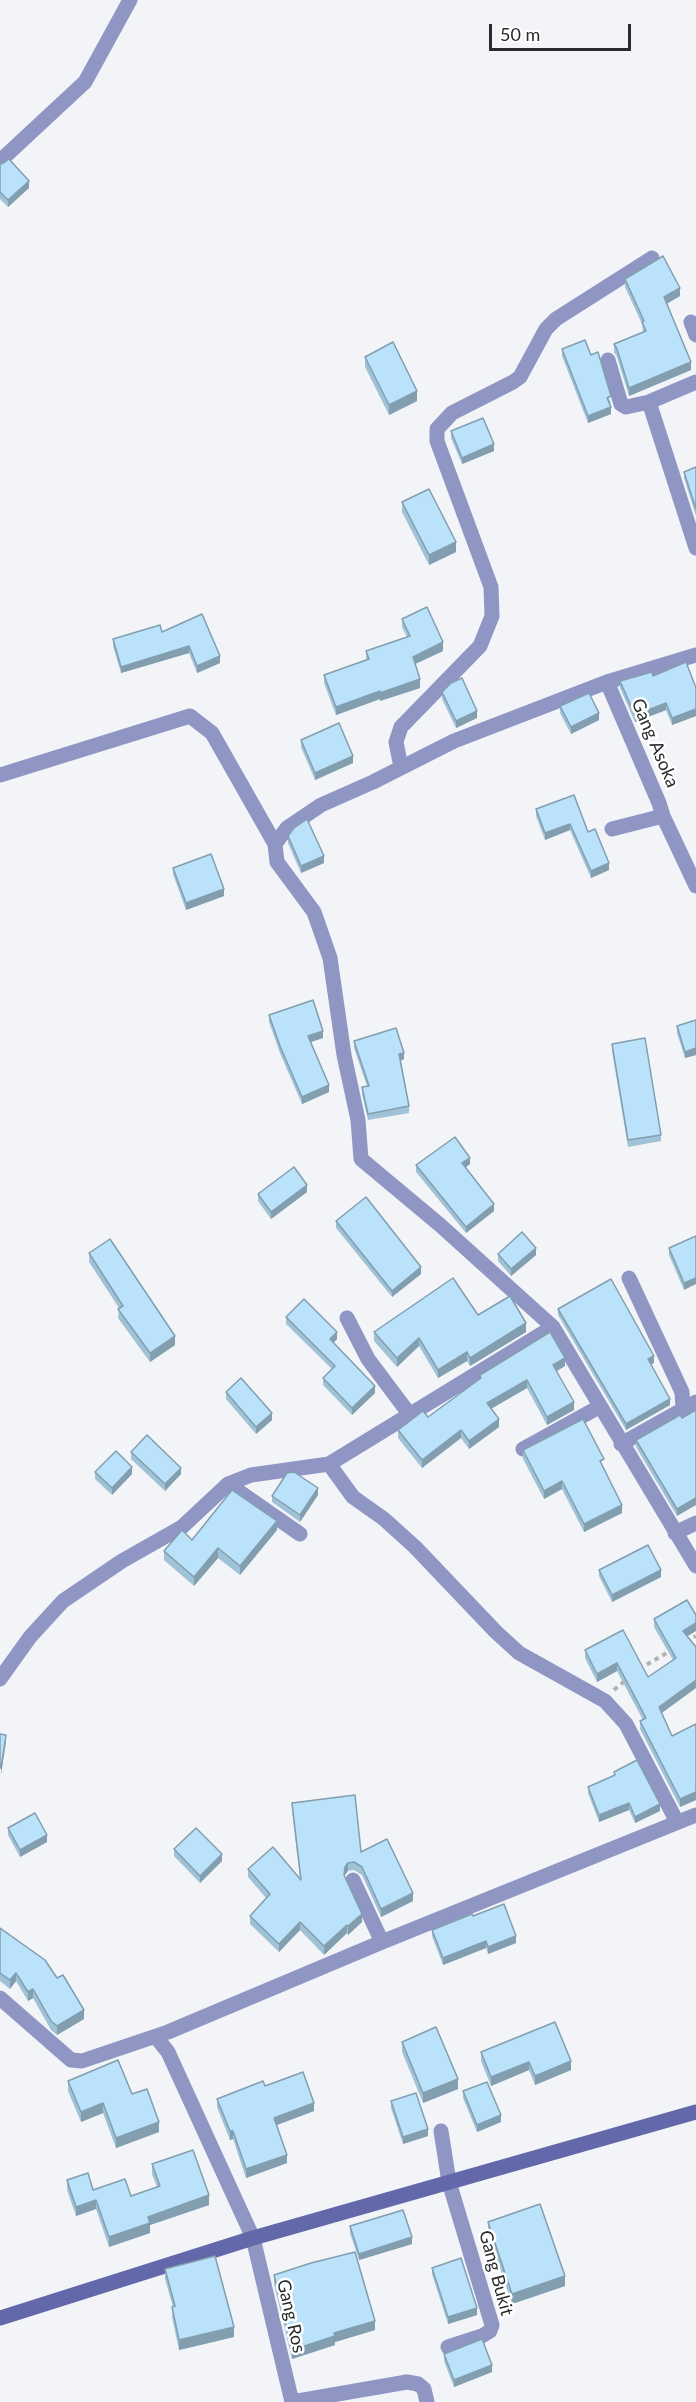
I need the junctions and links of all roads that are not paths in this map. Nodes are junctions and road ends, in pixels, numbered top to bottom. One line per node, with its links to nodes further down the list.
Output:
1 (130, 0): 2 (street)
2 (0, 161)
3 (652, 258): 10 (street)
4 (608, 360): 6 (street)
5 (696, 382): 6 (street)
6 (649, 402): 7 (street)
7 (696, 548)
8 (696, 655): 9 (street)
9 (607, 682): 10 (street); 12 (street, Gang Asoka)
10 (400, 767): 14 (street)
11 (0, 776): 14 (street)
12 (663, 816): 13 (street); 15 (street, Gang Asoka)
13 (612, 830)
14 (275, 844): 18 (street)
15 (696, 886)
16 (628, 1278): 19 (street)
17 (347, 1318): 21 (street)
18 (553, 1327): 20 (street); 21 (street)
19 (690, 1405): 22 (street)
20 (599, 1407): 22 (street); 23 (street)
21 (410, 1415): 24 (street)
22 (621, 1444): 27 (street)
23 (523, 1449)
24 (329, 1464): 25 (street); 32 (street)
25 (228, 1484): 28 (street); 30 (street)
26 (696, 1523): 27 (street)
27 (675, 1533): 29 (street)
28 (300, 1534)
29 (696, 1566)
30 (0, 1678)
31 (696, 1815): 32 (street)
32 (677, 1822): 34 (street)
33 (353, 1880): 34 (street)
34 (382, 1942): 36 (street)
35 (0, 1998): 36 (street)
36 (156, 2037): 40 (street, Gang Ros)
37 (696, 2112): 39 (street)
38 (441, 2132): 39 (street)
39 (449, 2182): 40 (street); 42 (street, Gang Bukit)
40 (253, 2238): 41 (street); 43 (street, Gang Ros)
41 (0, 2318)
42 (448, 2347)
43 (292, 2402): 44 (street)
44 (427, 2402)

